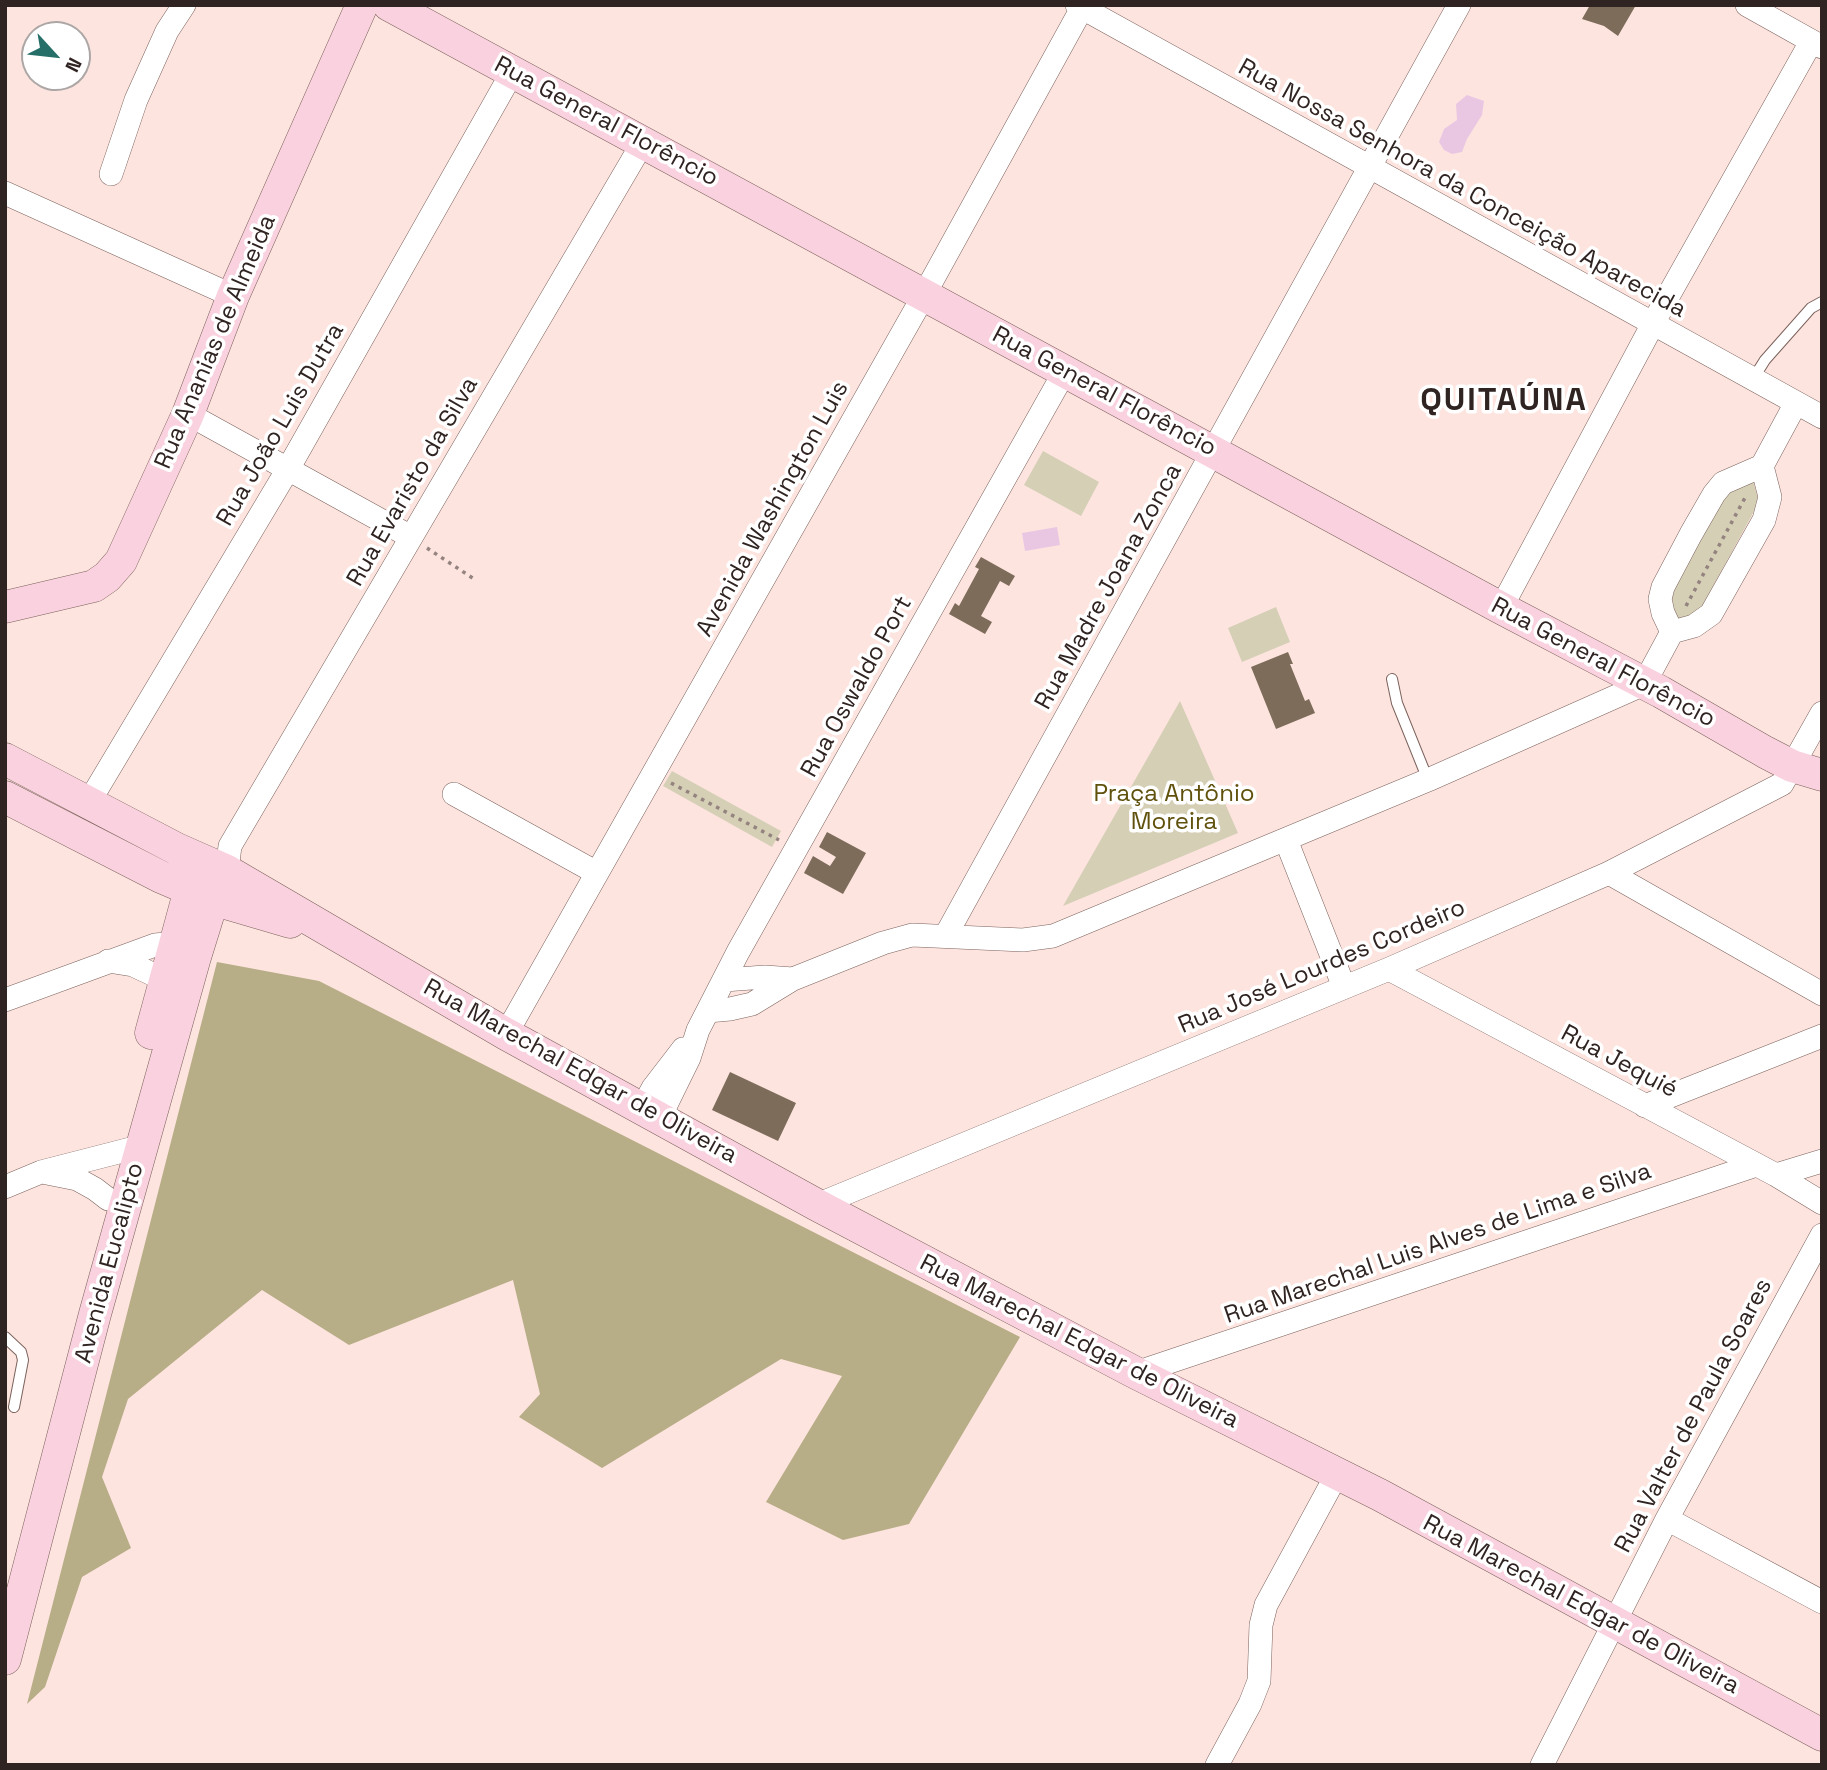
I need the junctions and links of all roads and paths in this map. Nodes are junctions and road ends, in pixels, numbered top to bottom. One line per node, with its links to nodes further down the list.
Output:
1 (184, 5): 11 (street)
2 (362, 5): 14 (main road, Rua Ananias de Almeida)
3 (389, 5): 8 (main road, Rua General Florêncio)
4 (1459, 5): 10 (street, Rua Madre Joana Zonca)
5 (1747, 5): 7 (street)
6 (1079, 7): 10 (street, Rua Nossa Senhora da Conceição Aparecida); 13 (street, Avenida Washington Luis)
7 (1816, 44): 16 (street)
8 (513, 71): 9 (main road, Rua General Florêncio); 24 (street, Rua João Luis Dutra)
9 (642, 144): 13 (main road, Rua General Florêncio); 26 (street, Rua Evaristo da Silva)
10 (1371, 167): 16 (street, Rua Nossa Senhora da Conceição Aparecida); 22 (street, Rua Madre Joana Zonca)
11 (111, 174)
12 (5, 193): 14 (street)
13 (925, 295): 17 (main road, Rua General Florêncio); 37 (street, Avenida Washington Luis)
14 (233, 296): 20 (main road, Rua Ananias de Almeida)
15 (1822, 302): 18 (lane)
16 (1653, 324): 18 (street, Rua Nossa Senhora da Conceição Aparecida); 30 (street)
17 (1065, 370): 22 (main road, Rua General Florêncio); 43 (street, Rua Oswaldo Port)
18 (1753, 379): 19 (street, Rua Nossa Senhora da Conceição Aparecida)
19 (1796, 403): 21 (street, Rua Nossa Senhora da Conceição Aparecida); 23 (street)
20 (188, 414): 24 (street); 29 (main road, Rua Ananias de Almeida)
21 (1822, 418)
22 (1214, 452): 30 (main road, Rua General Florêncio); 47 (street, Rua Madre Joana Zonca)
23 (1762, 466): 25 (street); 27 (path); 31 (street)
24 (288, 469): 26 (street); 41 (street, Rua João Luis Dutra)
25 (1691, 534): 27 (path); 31 (street)
26 (411, 537): 28 (path); 44 (street, Rua Evaristo da Silva)
27 (1718, 547): 31 (path)
28 (474, 579)
29 (5, 607)
30 (1501, 608): 33 (main road, Rua General Florêncio)
31 (1672, 632): 33 (street)
32 (1392, 679): 38 (lane)
33 (1644, 684): 36 (main road, Rua General Florêncio); 38 (street)
34 (1822, 713): 36 (street, Rua José Lourdes Cordeiro)
35 (5, 759): 41 (main road, Rua Marechal Edgar de Oliveira)
36 (1807, 770): 46 (street, Rua José Lourdes Cordeiro)
37 (654, 774): 43 (path); 45 (street, Avenida Washington Luis)
38 (1428, 780): 42 (street)
39 (454, 794): 45 (street)
40 (6, 799): 44 (main road, Rua Marechal Edgar de Oliveira)
41 (89, 802): 44 (main road, Rua Marechal Edgar de Oliveira)
42 (1286, 840): 47 (street); 54 (street)
43 (796, 849): 53 (street, Rua Oswaldo Port)
44 (214, 873): 48 (main road, Avenida Eucalipto); 58 (main road, Rua Marechal Edgar de Oliveira); 62 (main road, Avenida Eucalipto)
45 (597, 873): 58 (street, Avenida Washington Luis)
46 (1609, 873): 50 (street, Rua José Lourdes Cordeiro); 55 (street)
47 (946, 935): 51 (street)
48 (176, 943): 49 (street); 52 (main road, Avenida Eucalipto)
49 (108, 961): 52 (street); 56 (street)
50 (1390, 969): 54 (street, Rua José Lourdes Cordeiro); 60 (street, Rua Jequié)
51 (793, 979): 53 (street); 57 (street)
52 (165, 980): 62 (main road, Avenida Eucalipto)
53 (724, 980): 57 (street, Rua Oswaldo Port)
54 (1344, 987): 67 (street, Rua José Lourdes Cordeiro)
55 (1822, 994)
56 (5, 1000)
57 (703, 1020): 61 (street, Rua Oswaldo Port)
58 (506, 1034): 61 (main road, Rua Marechal Edgar de Oliveira)
59 (1822, 1036): 60 (street)
60 (1645, 1106): 64 (street, Rua Jequié)
61 (651, 1113): 70 (main road, Rua Marechal Edgar de Oliveira)
62 (131, 1148): 65 (street); 68 (main road, Avenida Eucalipto); 81 (main road, Avenida Eucalipto)
63 (1822, 1161): 64 (street, Rua Marechal Luis Alves de Lima e Silva)
64 (1766, 1170): 69 (street, Rua Jequié); 74 (street, Rua Marechal Luis Alves de Lima e Silva)
65 (41, 1172): 66 (street); 68 (street)
66 (5, 1187)
67 (856, 1189): 70 (street, Rua José Lourdes Cordeiro); 71 (street)
68 (107, 1199): 78 (main road, Avenida Eucalipto)
69 (1822, 1203)
70 (817, 1205): 71 (main road, Rua Marechal Edgar de Oliveira)
71 (846, 1220): 74 (main road, Rua Marechal Edgar de Oliveira)
72 (1822, 1235): 77 (street, Rua Valter de Paula Soares)
73 (5, 1337): 75 (lane)
74 (1136, 1373): 76 (main road, Rua Marechal Edgar de Oliveira)
75 (14, 1407)
76 (1337, 1474): 80 (main road, Rua Marechal Edgar de Oliveira); 83 (street)
77 (1667, 1519): 79 (street); 80 (street, Rua Valter de Paula Soares)
78 (5, 1586)
79 (1822, 1602)
80 (1615, 1623): 82 (main road, Rua Marechal Edgar de Oliveira); 84 (street, Rua Valter de Paula Soares)
81 (5, 1659)
82 (1822, 1735)
83 (1217, 1765)
84 (1542, 1765)

